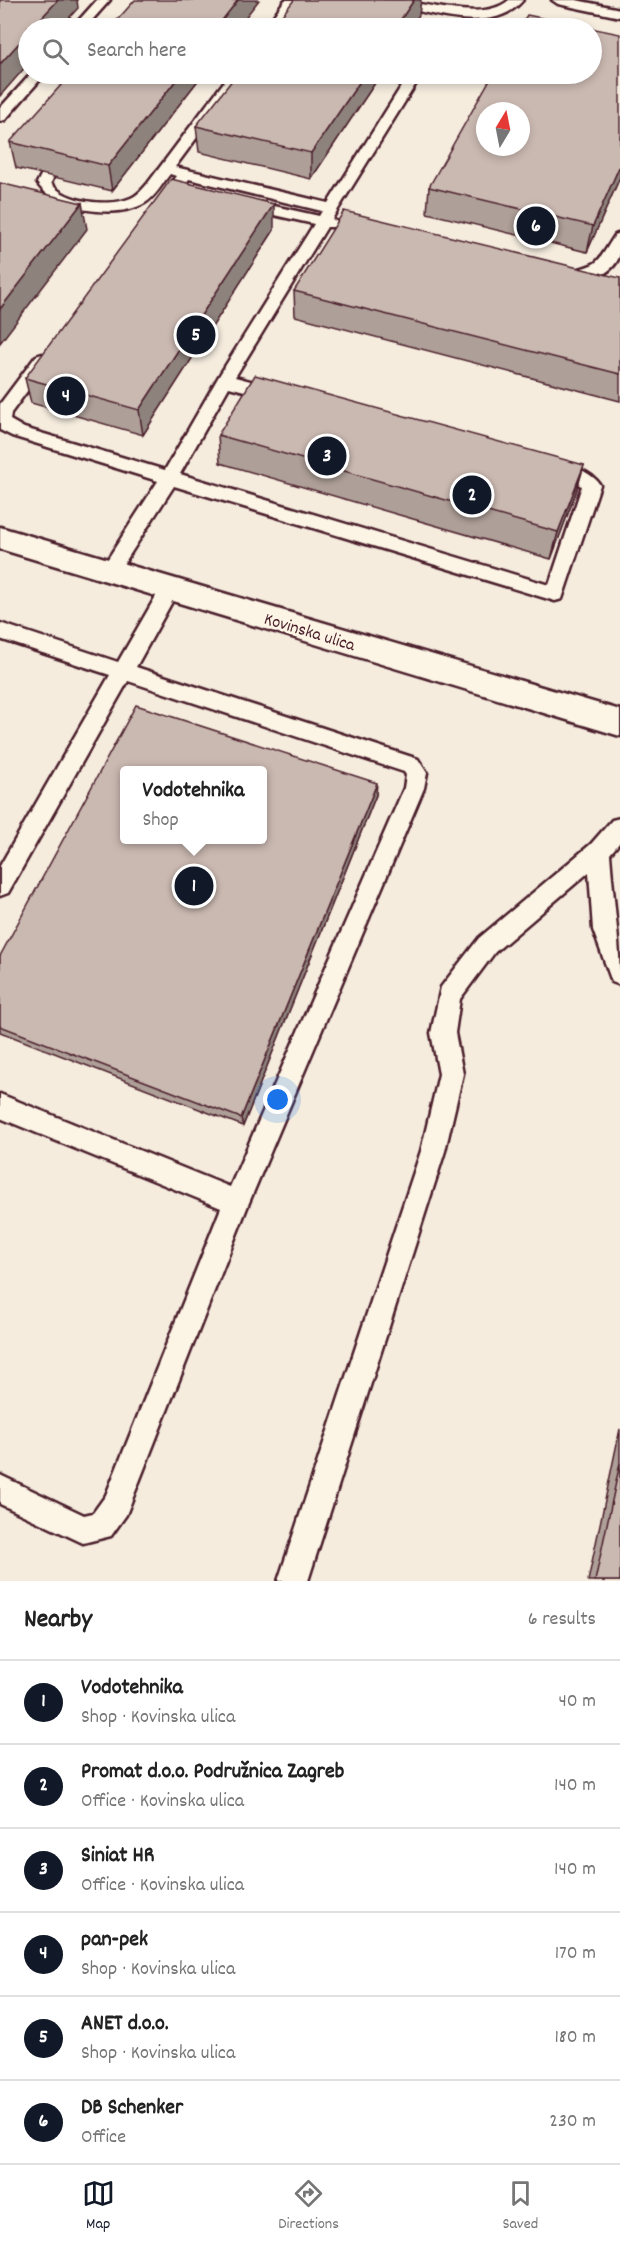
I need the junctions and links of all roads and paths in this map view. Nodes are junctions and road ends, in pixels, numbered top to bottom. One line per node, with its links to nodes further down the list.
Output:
1 (104, 0): 9 (lane)
2 (292, 0): 10 (lane)
3 (392, 0): 6 (lane)
4 (517, 0): 7 (lane)
5 (558, 0): 8 (lane)
6 (408, 2): 7 (lane)
7 (453, 13): 11 (lane)
8 (620, 13)
9 (87, 18)
10 (278, 18)
11 (450, 18)
12 (29, 84): 15 (lane)
13 (230, 84): 16 (lane)
14 (409, 84): 20 (lane)
15 (0, 117)
16 (166, 169): 17 (lane); 18 (lane)
17 (185, 174): 20 (lane); 21 (lane)
18 (47, 176)
19 (228, 203): 20 (lane)
20 (326, 215): 22 (lane); 26 (lane)
21 (149, 222)
22 (344, 227)
23 (620, 238): 24 (lane)
24 (549, 274)
25 (54, 345): 29 (lane)
26 (225, 380): 27 (lane); 29 (lane)
27 (292, 398)
28 (541, 465): 29 (lane)
29 (169, 479): 31 (lane)
30 (0, 538): 31 (street, Kovinska ulica)
31 (110, 571): 32 (street, Kovinska ulica)
32 (170, 589): 34 (lane); 35 (street, Kovinska ulica)
33 (0, 631): 34 (lane)
34 (125, 669): 38 (lane); 41 (lane)
35 (620, 723)
36 (620, 827): 37 (lane)
37 (599, 851): 39 (lane); 43 (lane)
38 (1, 882)
39 (620, 974)
40 (0, 1106): 41 (lane)
41 (236, 1202): 42 (lane)
42 (0, 1489)
43 (293, 1581)

